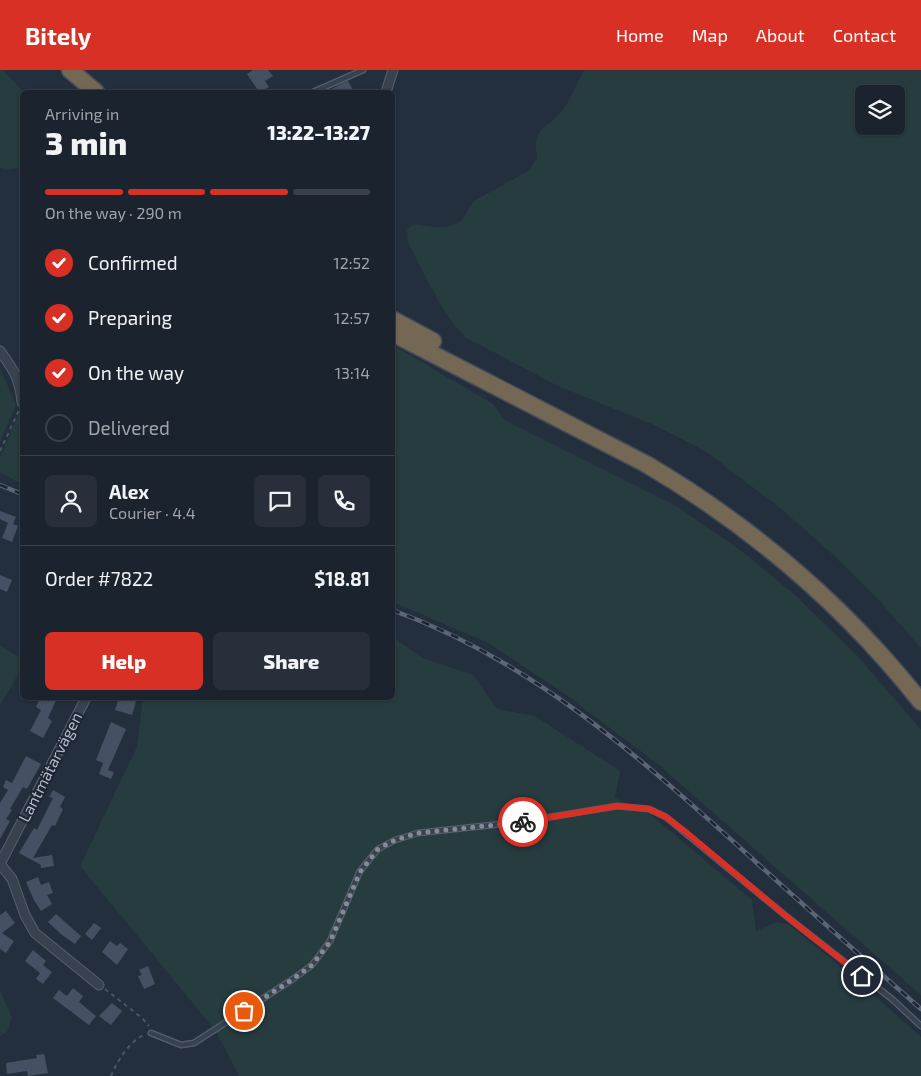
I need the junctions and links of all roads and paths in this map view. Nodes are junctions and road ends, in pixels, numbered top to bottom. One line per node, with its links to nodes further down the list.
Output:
1 (56, 70): 5 (highway)
2 (70, 70): 6 (highway)
3 (363, 70): 7 (lane)
4 (393, 70): 8 (street)
5 (79, 90)
6 (94, 90)
7 (318, 90)
8 (387, 90)
9 (395, 321): 15 (highway)
10 (395, 335): 17 (highway)
11 (0, 351): 12 (street)
12 (20, 383)
13 (20, 406): 14 (path)
14 (0, 451)
15 (921, 689)
16 (85, 700): 18 (street, Lantmätarvägen)
17 (921, 702)
18 (0, 864): 19 (street)
19 (99, 985): 21 (path)
20 (921, 1026): 21 (lane)
21 (151, 1032): 22 (path)
22 (111, 1076)

